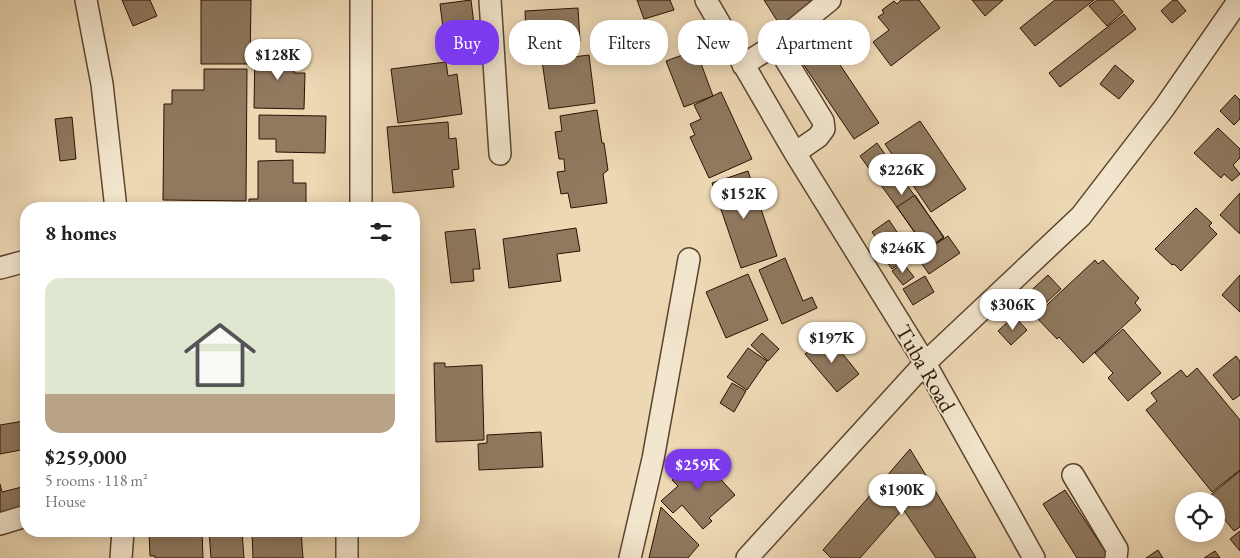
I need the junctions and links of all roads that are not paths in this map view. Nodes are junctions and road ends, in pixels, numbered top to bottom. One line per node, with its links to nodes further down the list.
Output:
1 (86, 0): 13 (street)
2 (361, 0): 14 (street)
3 (490, 0): 12 (street)
4 (706, 0): 7 (street, Tuba Road)
5 (830, 0): 8 (street)
6 (1239, 0): 18 (street)
7 (717, 20)
8 (805, 20)
9 (743, 65): 11 (street, Tuba Road)
10 (789, 65): 11 (street)
11 (795, 153): 18 (street, Tuba Road)
12 (500, 154)
13 (115, 202)
14 (361, 202)
15 (689, 259): 26 (street)
16 (20, 263): 17 (street)
17 (0, 268)
18 (925, 363): 27 (street); 28 (street, Tuba Road)
19 (1073, 475): 29 (street)
20 (20, 518): 21 (street)
21 (0, 524)
22 (123, 537): 24 (street)
23 (346, 537): 25 (street)
24 (121, 558)
25 (347, 558)
26 (630, 558)
27 (747, 558)
28 (1034, 558)
29 (1116, 558)

